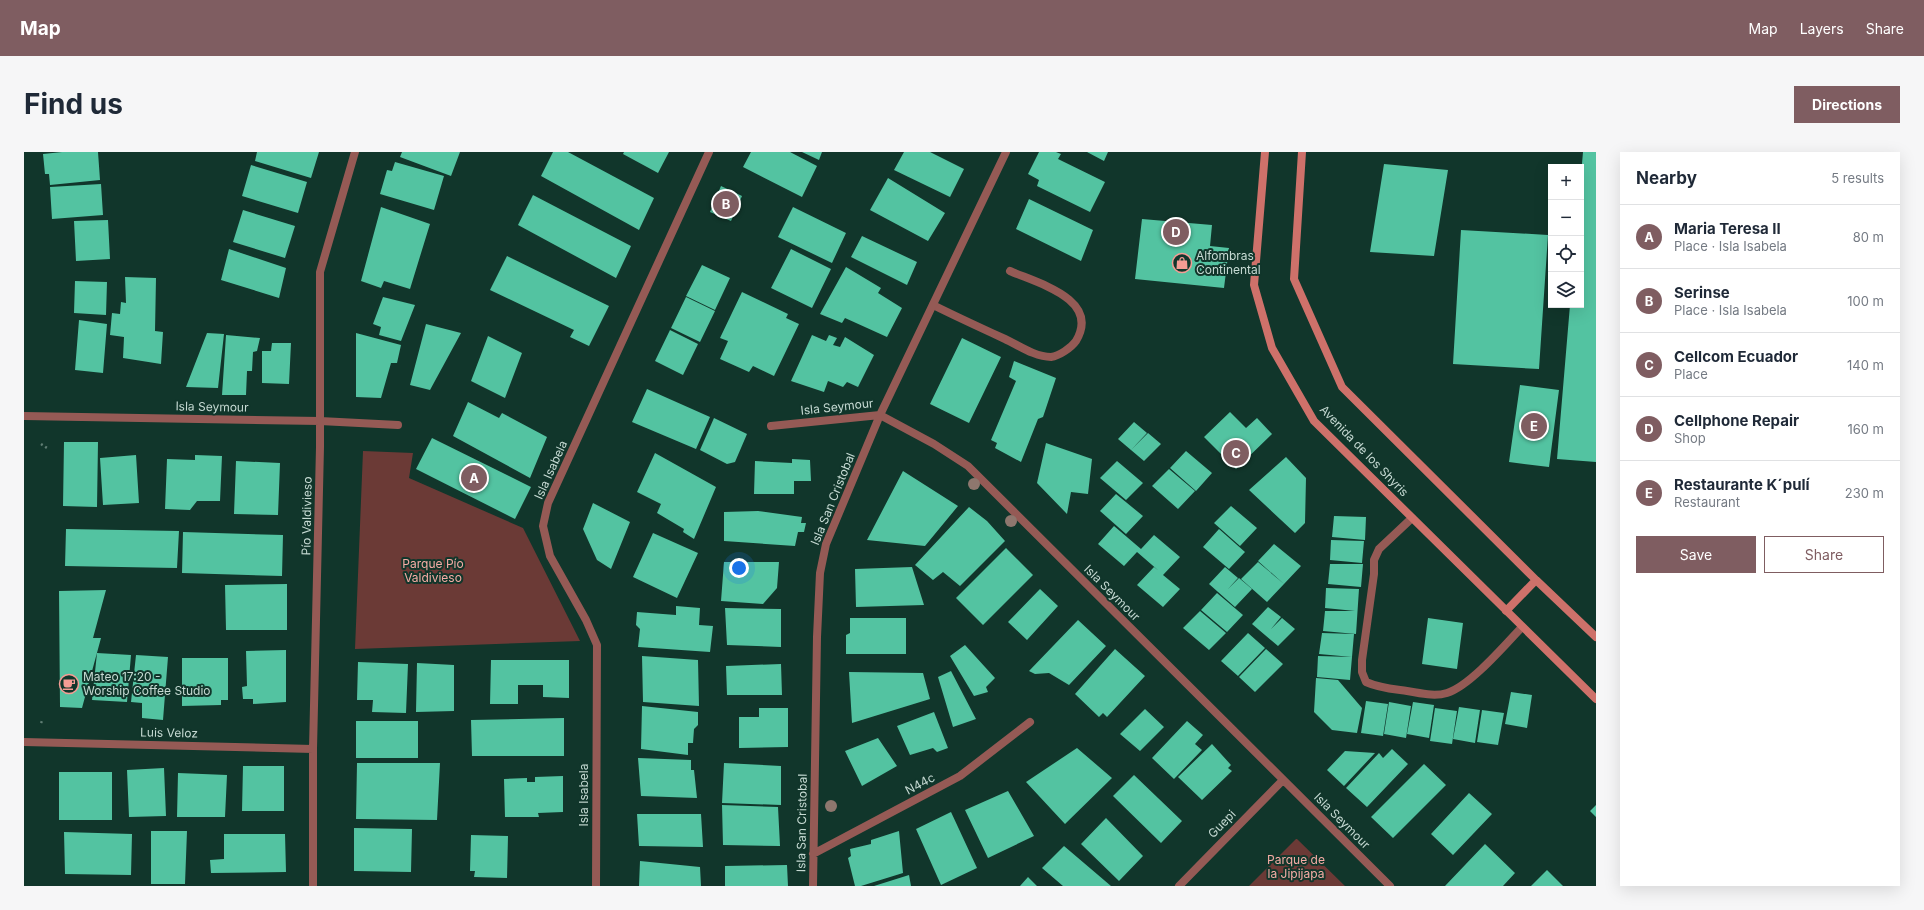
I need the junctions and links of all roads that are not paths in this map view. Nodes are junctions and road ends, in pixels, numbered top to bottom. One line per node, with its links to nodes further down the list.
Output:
1 (355, 152): 10 (street, Pío Valdivieso)
2 (709, 152): 25 (street, Isla Isabela)
3 (1006, 152): 7 (street, Isla San Cristobal)
4 (1265, 152): 13 (main road, Avenida de los Shyris)
5 (1302, 152): 14 (main road)
6 (1010, 271): 7 (street)
7 (933, 305): 8 (street, Isla San Cristobal)
8 (880, 415): 12 (street, Isla Seymour); 22 (street, Isla Seymour); 23 (street, Isla San Cristobal)
9 (24, 416): 10 (street, Isla Seymour)
10 (320, 421): 11 (street, Isla Seymour); 21 (street, Pío Valdivieso)
11 (398, 425)
12 (771, 426)
13 (1412, 518): 15 (main road, Avenida de los Shyris); 16 (street)
14 (1536, 580): 15 (main road); 17 (main road)
15 (1506, 611): 16 (main road, Avenida de los Shyris)
16 (1522, 627): 18 (main road, Avenida de los Shyris)
17 (1596, 637)
18 (1596, 699)
19 (1030, 722): 23 (street, N44c)
20 (24, 742): 21 (street, Luis Veloz)
21 (314, 749): 24 (street, Pío Valdivieso)
22 (1283, 780): 27 (street, Guepi); 28 (street, Isla Seymour)
23 (813, 854): 26 (street, Isla San Cristobal)
24 (313, 886)
25 (596, 886)
26 (813, 886)
27 (1179, 886)
28 (1390, 886)

